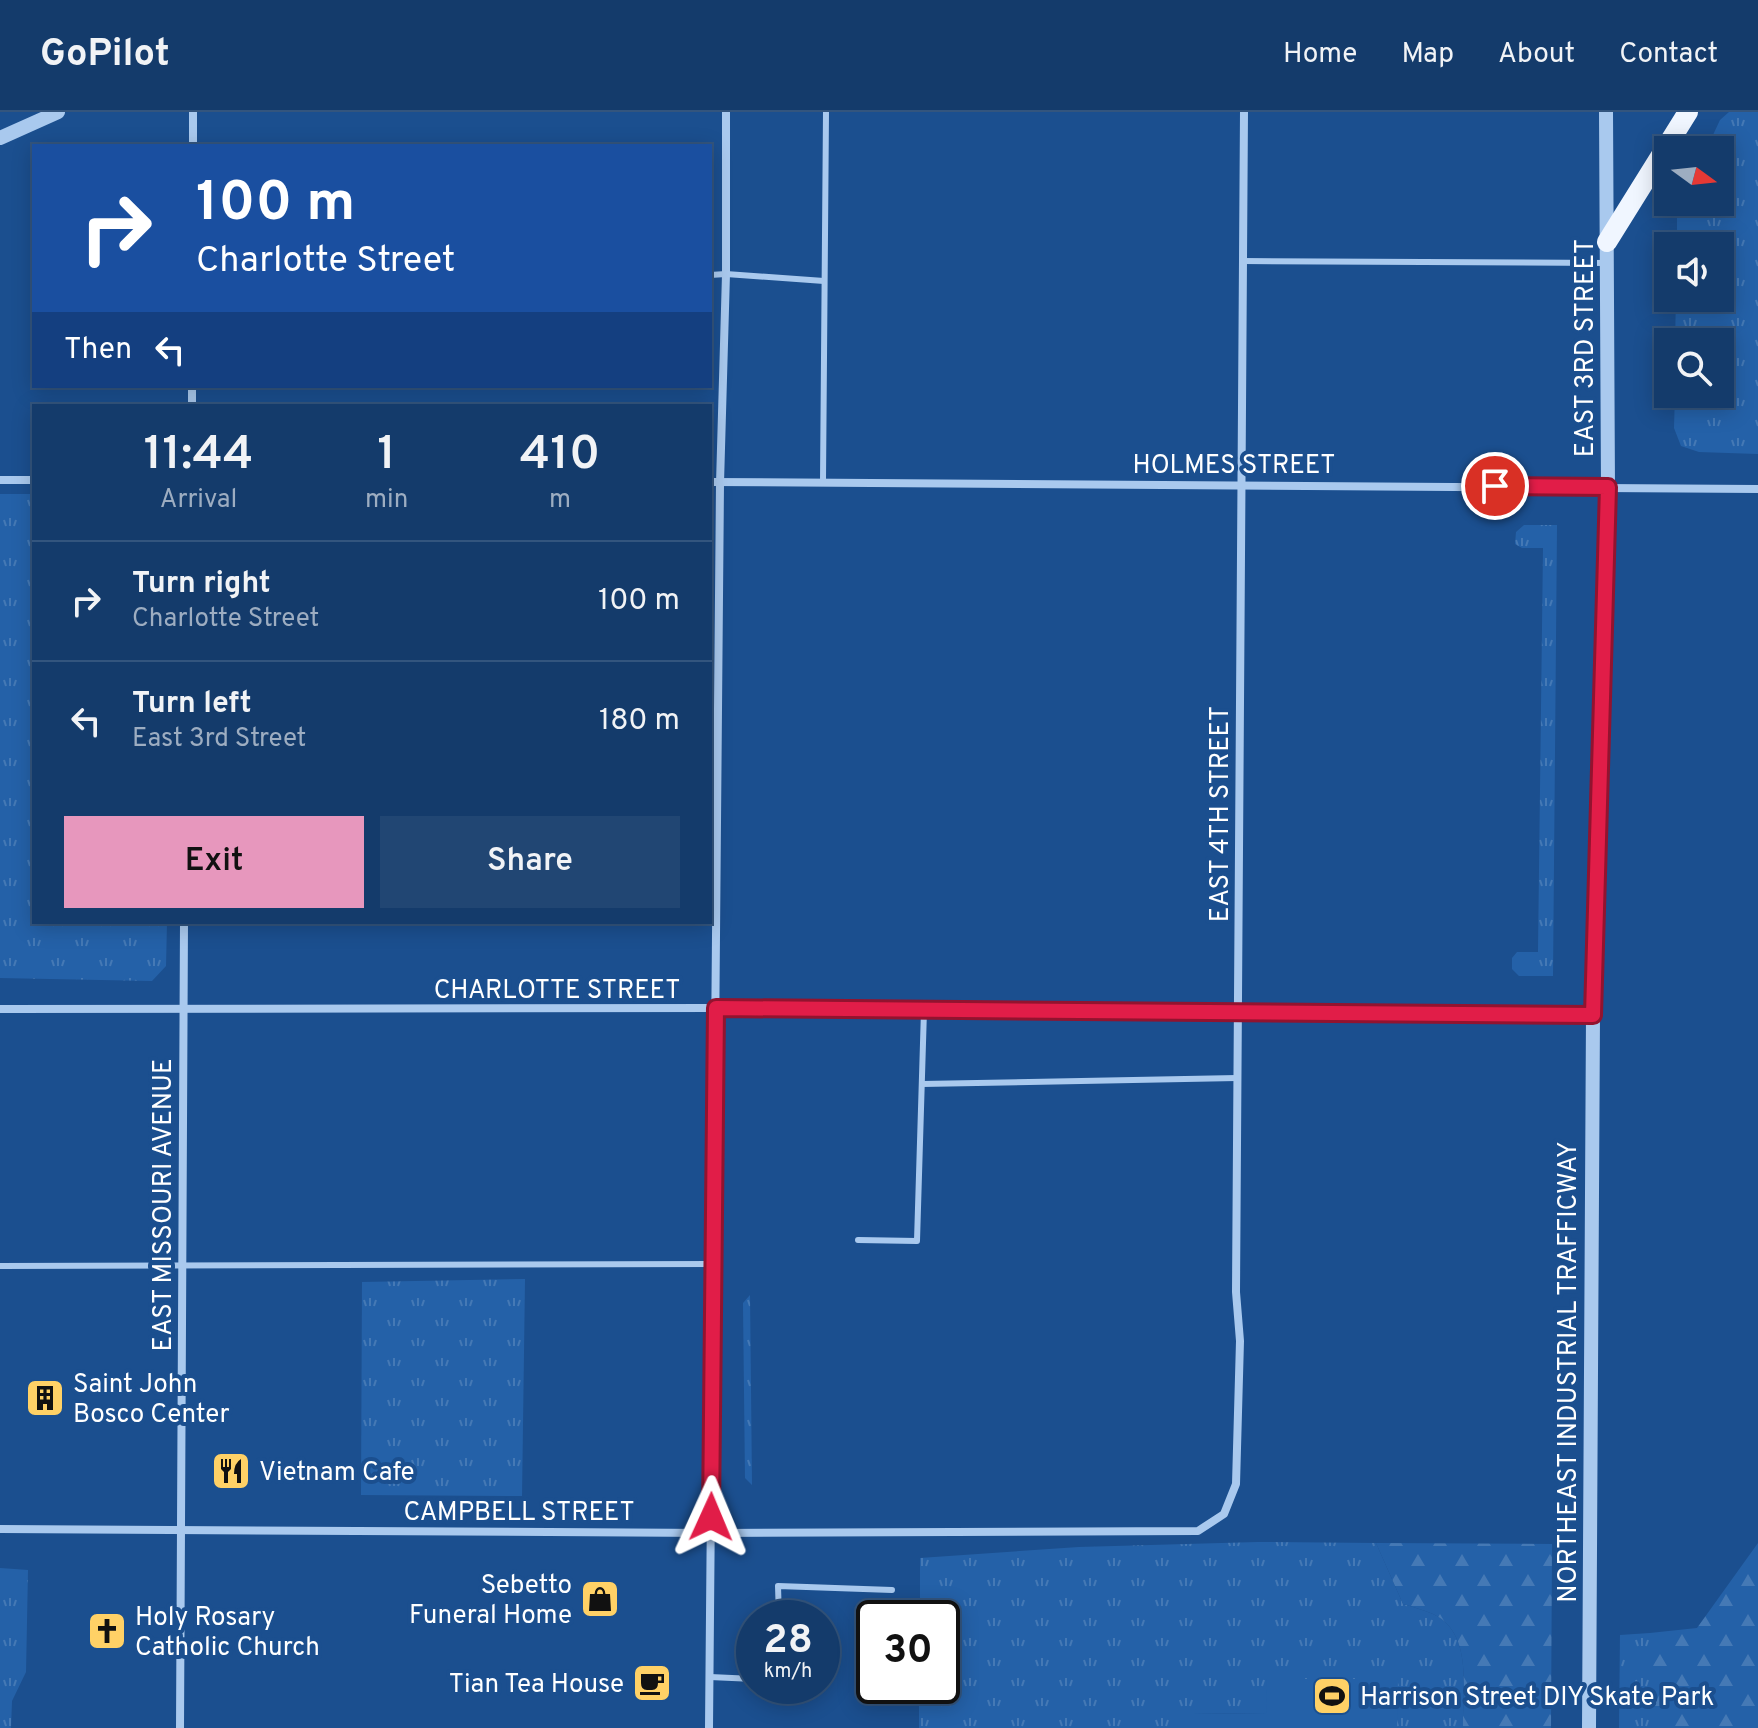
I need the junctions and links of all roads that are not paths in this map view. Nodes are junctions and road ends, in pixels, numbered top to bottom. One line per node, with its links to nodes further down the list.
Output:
1 (58, 112): 8 (street)
2 (193, 112): 9 (street)
3 (726, 112): 12 (street)
4 (826, 112): 14 (lane)
5 (1244, 112): 11 (street, EAST 4TH STREET)
6 (1606, 112): 10 (street, EAST 3RD STREET)
7 (1688, 112): 10 (main road)
8 (0, 138)
9 (193, 144)
10 (1607, 253): 11 (lane); 20 (street, EAST 3RD STREET)
11 (1243, 261): 19 (street, EAST 4TH STREET)
12 (726, 274): 13 (lane); 14 (lane); 18 (street)
13 (712, 275)
14 (824, 281): 17 (lane)
15 (0, 480): 16 (street)
16 (32, 480)
17 (823, 481): 18 (street, HOLMES STREET); 19 (street, HOLMES STREET)
18 (715, 482): 22 (street)
19 (1242, 485): 20 (street, HOLMES STREET); 28 (street, EAST 4TH STREET)
20 (1608, 487): 21 (street, HOLMES STREET); 29 (street, EAST 3RD STREET)
21 (1758, 489)
22 (714, 749): 24 (street)
23 (184, 924): 26 (street, EAST MISSOURI AVENUE)
24 (716, 1008): 26 (street, CHARLOTTE STREET); 27 (street, CHARLOTTE STREET); 33 (street)
25 (0, 1009): 26 (street, CHARLOTTE STREET)
26 (182, 1010): 35 (street, EAST MISSOURI AVENUE)
27 (924, 1010): 28 (street, CHARLOTTE STREET); 31 (lane)
28 (1238, 1013): 29 (street, CHARLOTTE STREET); 30 (street, EAST 4TH STREET)
29 (1593, 1015): 46 (street, NORTHEAST INDUSTRIAL TRAFFICWAY)
30 (1237, 1078): 31 (lane); 36 (street, EAST 4TH STREET)
31 (922, 1084): 32 (lane)
32 (858, 1240)
33 (714, 1264): 35 (lane); 39 (street)
34 (0, 1266): 35 (lane)
35 (182, 1266): 38 (street, EAST MISSOURI AVENUE)
36 (1224, 1514): 39 (street, CAMPBELL STREET)
37 (0, 1529): 38 (street, CAMPBELL STREET)
38 (182, 1529): 39 (street, CAMPBELL STREET); 44 (street, EAST MISSOURI AVENUE)
39 (711, 1533): 42 (street)
40 (892, 1590): 41 (lane)
41 (778, 1600)
42 (710, 1677): 43 (lane); 45 (street)
43 (736, 1678)
44 (180, 1728)
45 (709, 1728)
46 (1589, 1728)

